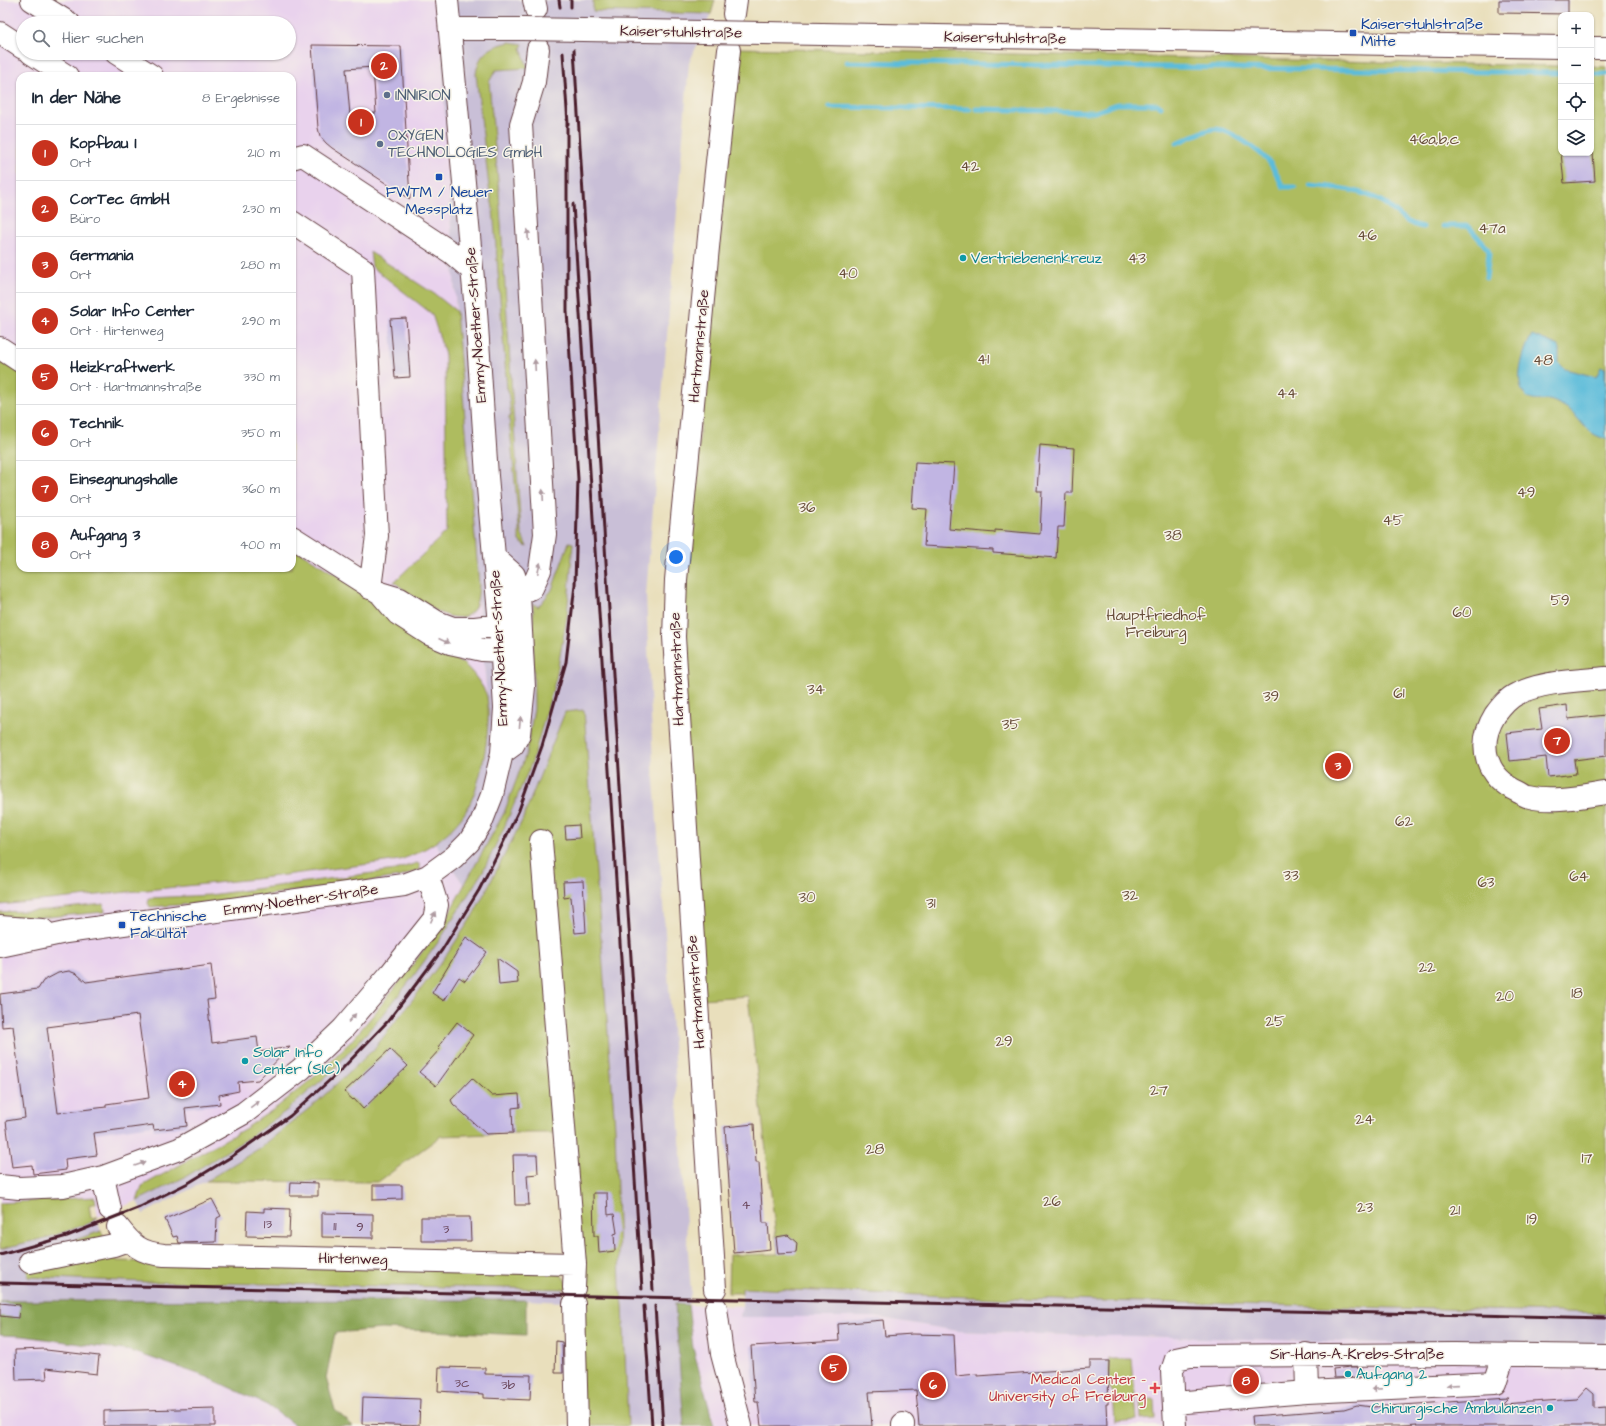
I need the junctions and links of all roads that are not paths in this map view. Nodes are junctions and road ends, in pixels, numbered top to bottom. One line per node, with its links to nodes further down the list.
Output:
1 (32, 0): 3 (street)
2 (447, 0): 4 (street, Emmy-Noether-Straße)
3 (58, 16)
4 (450, 29): 7 (street, Kaiserstuhlstraße, bridge); 18 (street, Emmy-Noether-Straße)
5 (0, 33): 6 (street)
6 (16, 43)
7 (1558, 47)
8 (1594, 48): 9 (street)
9 (1606, 48)
10 (538, 50): 24 (street, one-way to 10)
11 (729, 50): 46 (street, Hartmannstraße)
12 (42, 60): 14 (street)
13 (127, 60): 15 (street)
14 (61, 72)
15 (146, 72)
16 (296, 157): 18 (street)
17 (296, 225): 23 (street)
18 (472, 270): 22 (street, Emmy-Noether-Straße)
19 (0, 348): 20 (street)
20 (16, 358)
21 (296, 540): 23 (street)
22 (494, 557): 24 (street); 25 (street, Emmy-Noether-Straße)
23 (375, 590): 25 (street); 26 (street, one-way to 26)
24 (519, 594): 28 (street, one-way to 24)
25 (500, 625): 26 (street, Emmy-Noether-Straße)
26 (502, 651): 28 (street, Emmy-Noether-Straße)
27 (1606, 678): 29 (street)
28 (502, 754): 31 (street, Emmy-Noether-Straße)
29 (1606, 793)
30 (541, 841): 39 (street)
31 (428, 876): 33 (street, Emmy-Noether-Straße); 35 (street, one-way to 31)
32 (0, 927): 33 (street, Emmy-Noether-Straße)
33 (66, 932): 34 (street, Emmy-Noether-Straße)
34 (0, 946)
35 (104, 1177): 36 (street); 37 (street)
36 (0, 1186)
37 (119, 1226): 38 (street); 39 (street, Hirtenweg)
38 (30, 1262)
39 (575, 1264): 45 (street)
40 (1306, 1354): 41 (street, Sir-Hans-A.-Krebs-Straße); 43 (street); 44 (street, Sir-Hans-A.-Krebs-Straße)
41 (1504, 1355): 42 (street, Sir-Hans-A.-Krebs-Straße); 43 (street, one-way to 43)
42 (1606, 1356)
43 (1307, 1392): 44 (street)
44 (1174, 1403): 47 (street, Sir-Hans-A.-Krebs-Straße)
45 (577, 1426)
46 (741, 1426)
47 (1176, 1426)

